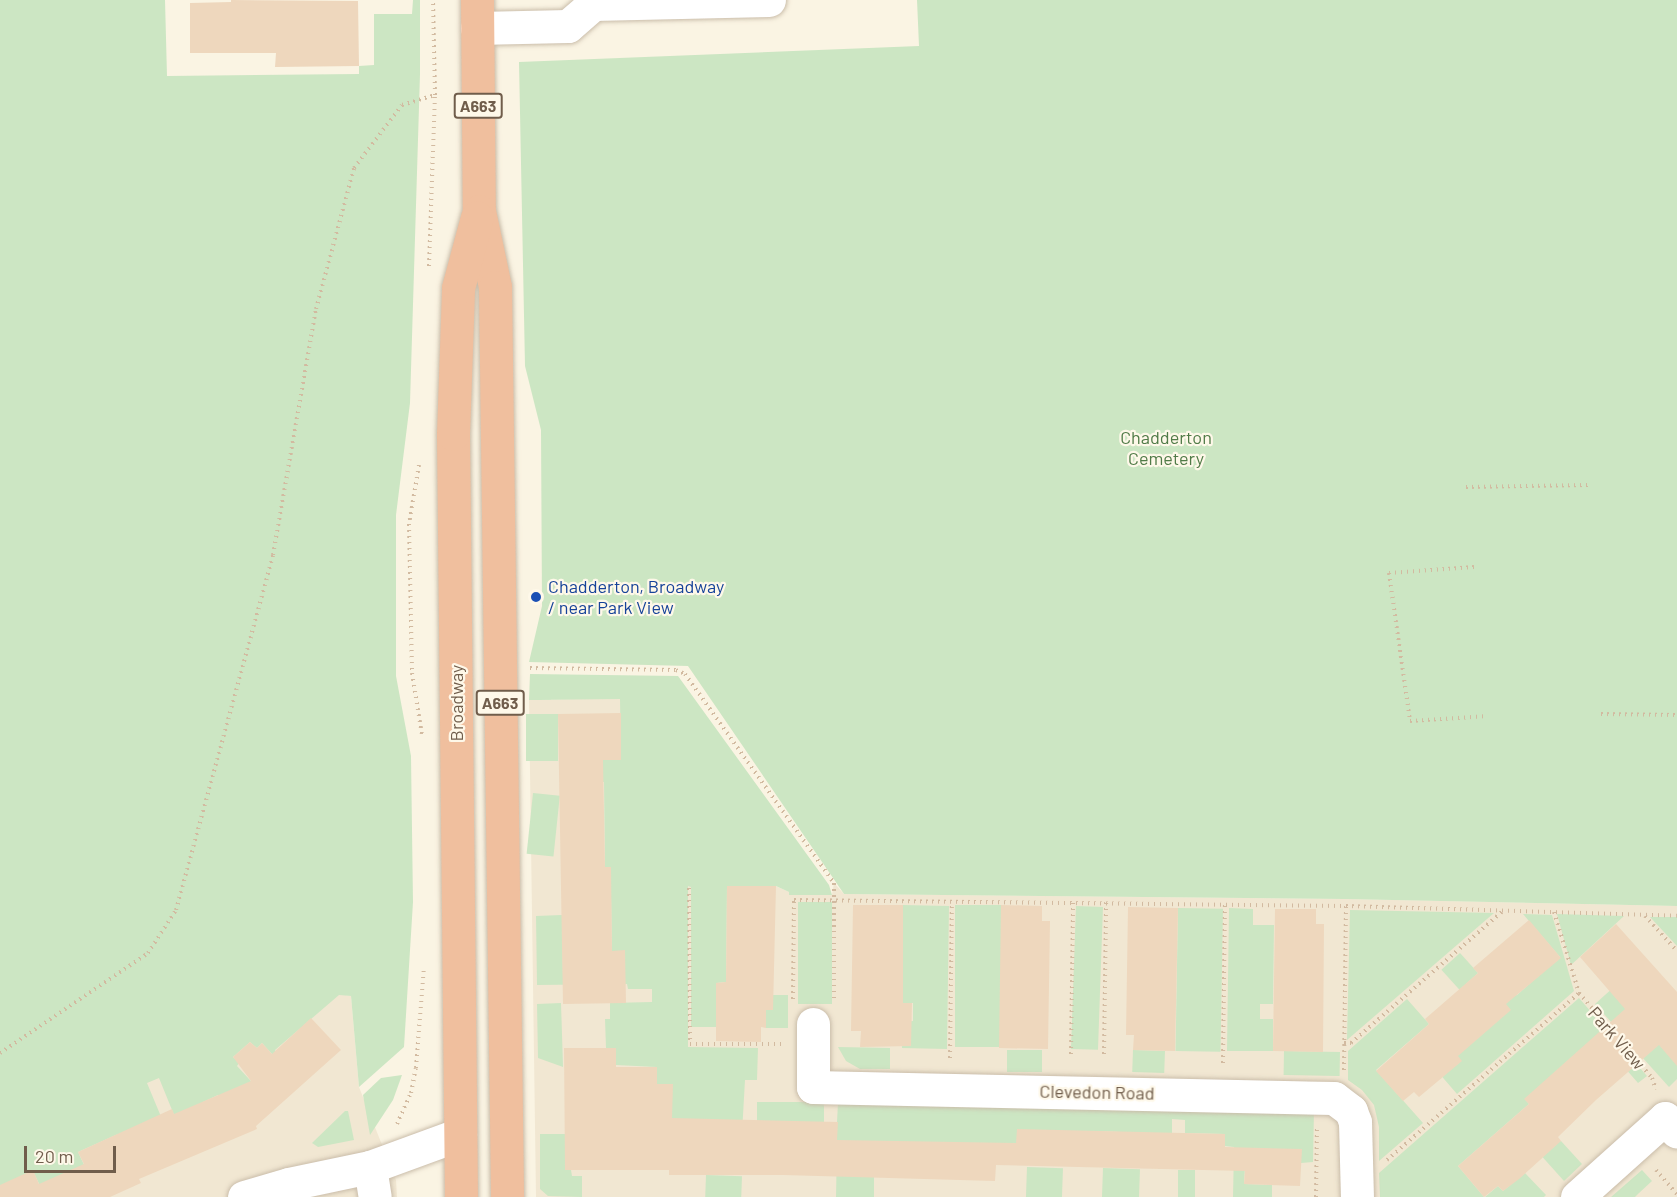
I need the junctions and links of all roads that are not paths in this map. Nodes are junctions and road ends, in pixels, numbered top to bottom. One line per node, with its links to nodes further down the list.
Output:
1 (768, 0): 2 (street)
2 (477, 14): 3 (highway, Broadway / A663)
3 (479, 211): 6 (highway, Broadway / A663); 10 (highway, Broadway / A663)
4 (808, 1022): 11 (street, Clevedon Road)
5 (1671, 1125): 12 (street)
6 (460, 1134): 7 (street); 9 (highway, Broadway / A663)
7 (373, 1182): 8 (street)
8 (244, 1197)
9 (461, 1197)
10 (507, 1197)
11 (1357, 1197)
12 (1577, 1197)

